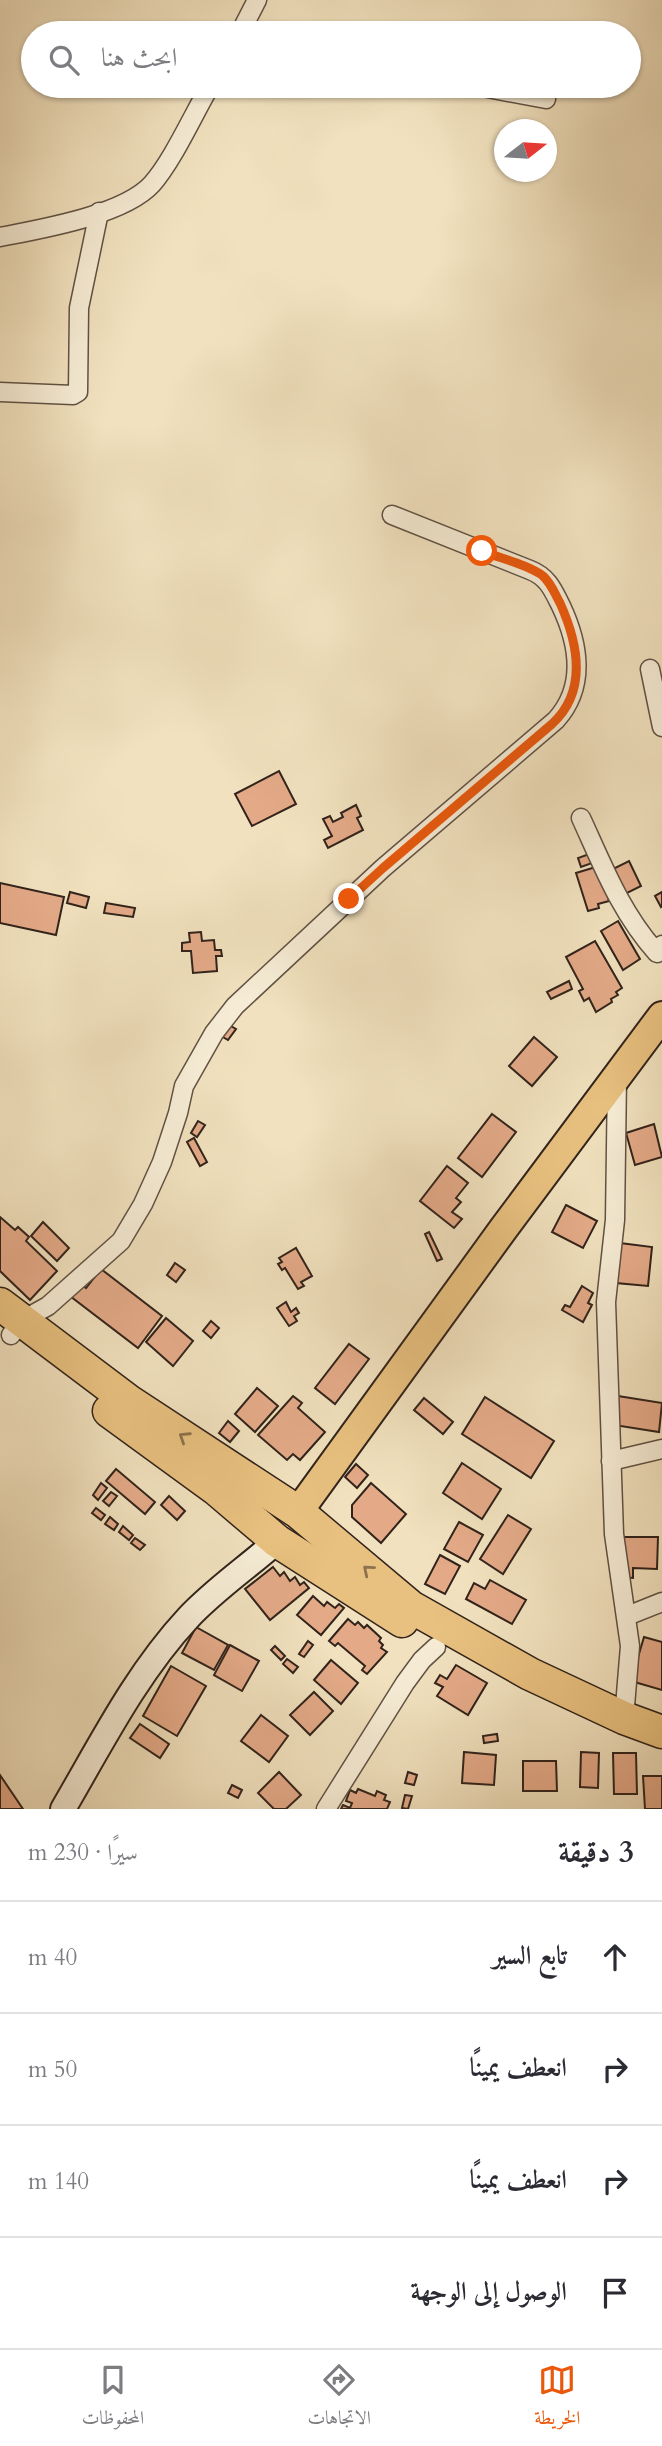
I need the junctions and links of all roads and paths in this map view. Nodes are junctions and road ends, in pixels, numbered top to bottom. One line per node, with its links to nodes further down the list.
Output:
1 (257, 0): 2 (street)
2 (246, 21)
3 (204, 98): 6 (street)
4 (541, 98): 5 (street)
5 (546, 99)
6 (99, 212): 7 (street); 8 (street)
7 (0, 237)
8 (0, 392)
9 (392, 516): 16 (street)
10 (650, 669): 11 (street)
11 (662, 727)
12 (582, 818): 13 (street)
13 (660, 952)
14 (659, 1029): 15 (main road)
15 (617, 1077): 18 (street); 20 (main road)
16 (8, 1321): 19 (highway)
17 (662, 1449): 18 (street)
18 (611, 1461): 26 (street)
19 (250, 1498): 20 (highway); 22 (highway)
20 (298, 1512): 21 (highway)
21 (327, 1536): 23 (highway); 25 (highway, one-way to 21)
22 (277, 1541): 23 (highway); 31 (street)
23 (308, 1561): 25 (highway)
24 (662, 1602): 26 (street)
25 (406, 1614): 27 (highway); 28 (highway)
26 (626, 1616): 28 (street)
27 (436, 1647): 30 (highway); 32 (street)
28 (624, 1718): 29 (highway)
29 (662, 1732)
30 (662, 1751)
31 (62, 1809)
32 (326, 1809)

